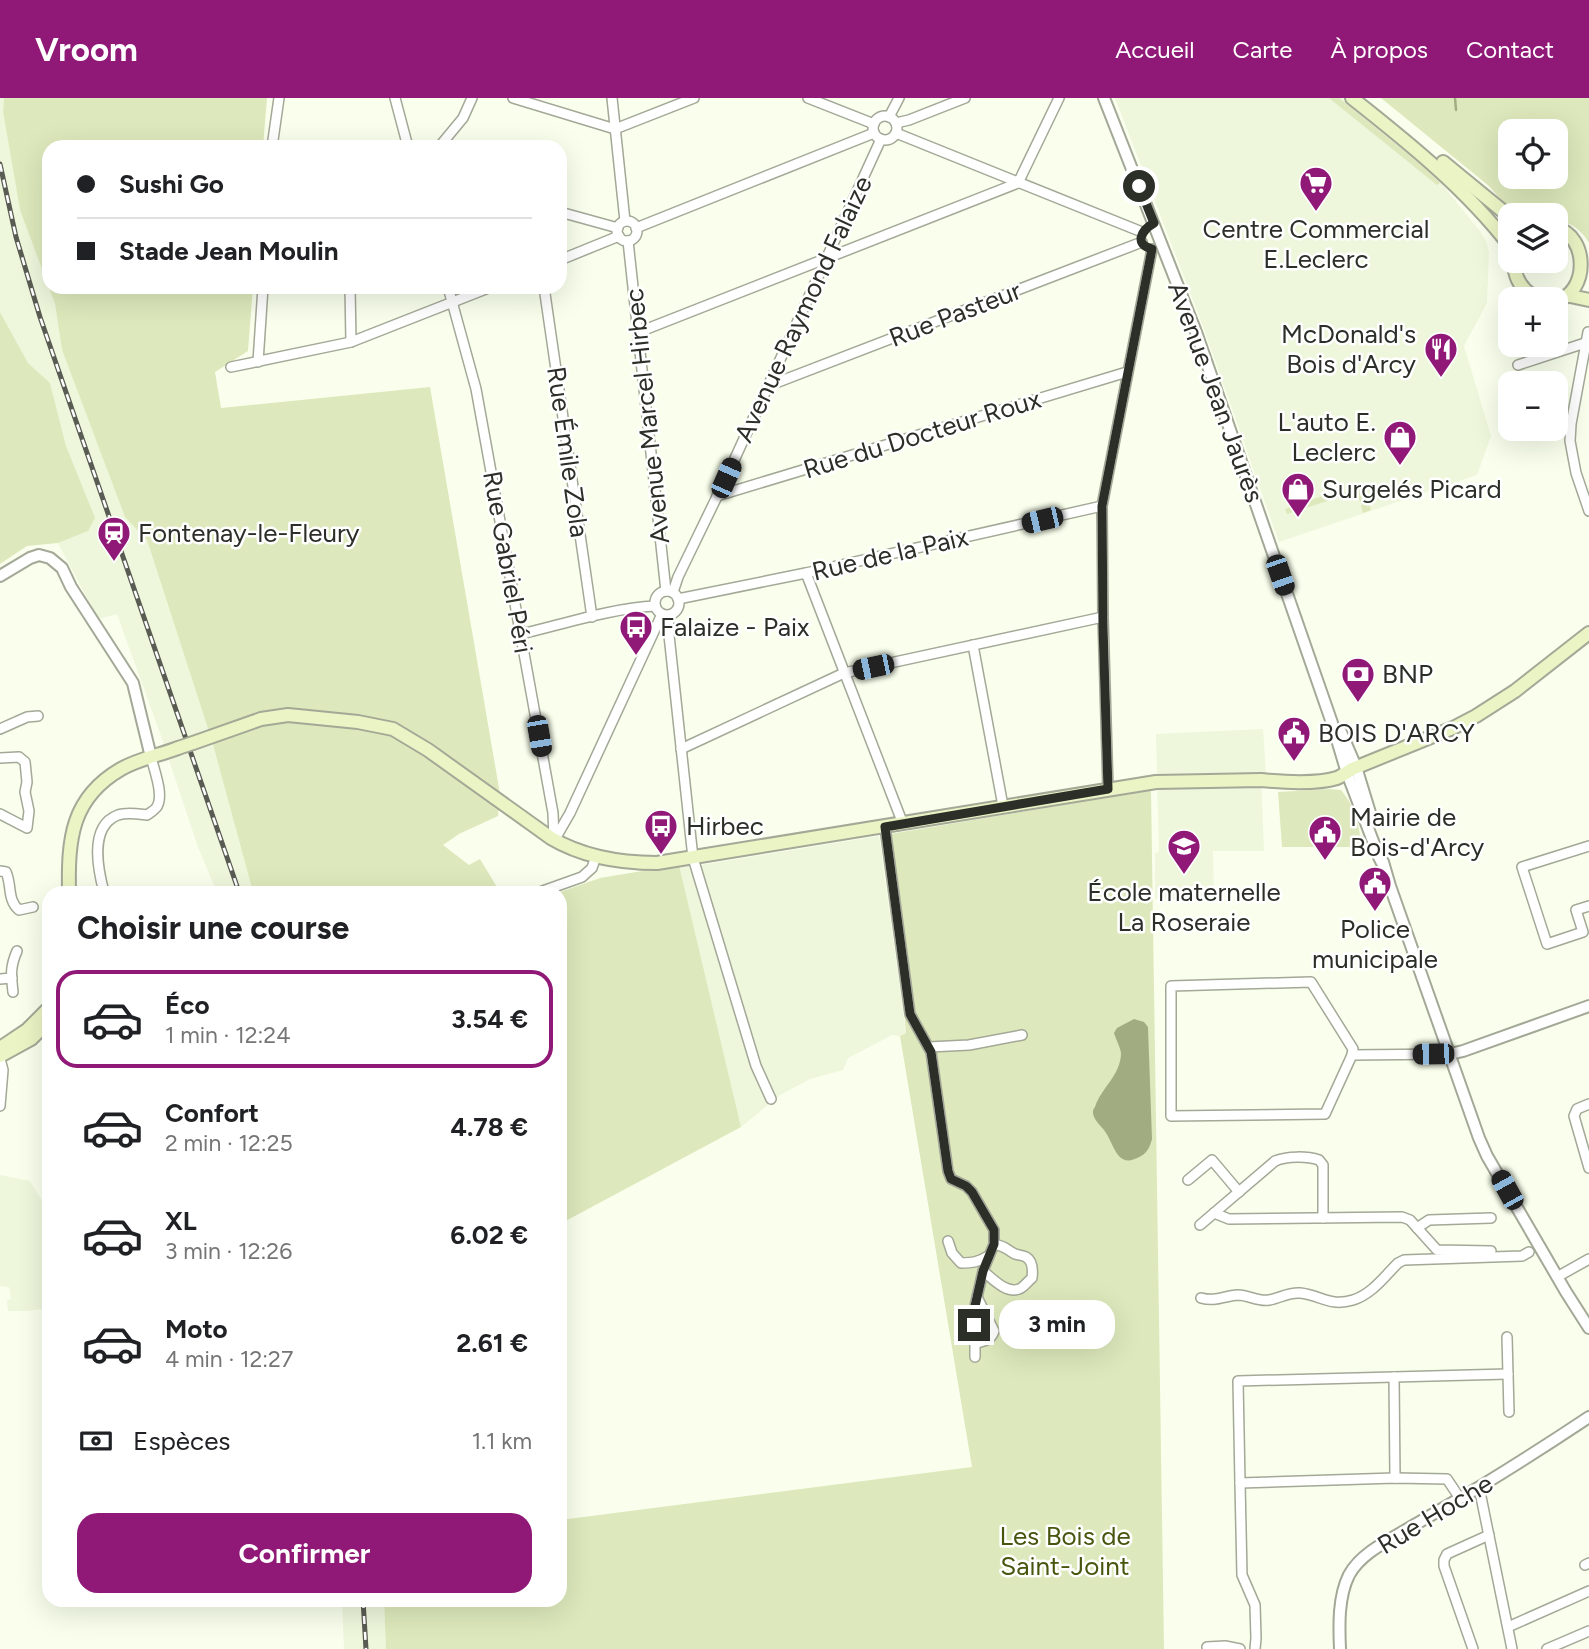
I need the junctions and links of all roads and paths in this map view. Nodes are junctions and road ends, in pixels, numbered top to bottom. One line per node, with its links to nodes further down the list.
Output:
1 (279, 98): 17 (street)
2 (396, 98): 18 (street)
3 (472, 98): 19 (street)
4 (513, 98): 15 (street)
5 (612, 98): 15 (street, Avenue Marcel Hirbec)
6 (694, 98): 15 (street)
7 (808, 98): 16 (street)
8 (899, 98): 14 (street)
9 (965, 98): 14 (street)
10 (1059, 98): 20 (street)
11 (1104, 98): 23 (street, Avenue Jean Jaurès)
12 (1352, 98): 25 (main road)
13 (1365, 98): 21 (main road)
14 (894, 124): 16 (street); 16 (street); 20 (street)
15 (615, 129): 26 (street, Avenue Marcel Hirbec)
16 (876, 132): 24 (street); 31 (street, Avenue Raymond Falaize)
17 (273, 140)
18 (406, 140)
19 (445, 140)
20 (1018, 183): 28 (street); 31 (street)
21 (1498, 207)
22 (567, 214): 26 (street)
23 (1154, 223): 28 (street, Rue Pasteur); 29 (street, Avenue Jean Jaurès)
24 (636, 228): 26 (street); 26 (street)
25 (1498, 230)
26 (622, 232): 30 (street); 41 (street, Avenue Marcel Hirbec)
27 (1568, 232): 32 (main road)
28 (1142, 237): 29 (street); 49 (street, Rue Pasteur)
29 (1158, 248): 48 (street); 71 (street, Avenue Jean Jaurès)
30 (567, 257)
31 (825, 260): 41 (street); 49 (street, Avenue Raymond Falaize)
32 (1588, 275): 38 (main road)
33 (262, 294): 45 (street)
34 (350, 294): 43 (street)
35 (450, 294): 40 (street, Rue Gabriel Péri)
36 (473, 294): 40 (street)
37 (545, 294): 58 (street, Rue Émile Zola)
38 (1570, 296): 39 (main road)
39 (1589, 300)
40 (452, 302): 43 (street); 61 (street, Rue Gabriel Péri)
41 (639, 332): 55 (street, Avenue Marcel Hirbec)
42 (1588, 332): 44 (street)
43 (351, 342): 45 (street)
44 (1586, 343): 46 (street); 52 (street)
45 (258, 362): 47 (street)
46 (1518, 365)
47 (231, 367)
48 (1127, 372): 50 (street, Rue du Docteur Roux); 51 (street)
49 (768, 386): 50 (street, Avenue Raymond Falaize)
50 (717, 496): 55 (street, Avenue Raymond Falaize)
51 (1102, 506): 53 (street, Rue de la Paix); 59 (street)
52 (1589, 512)
53 (806, 573): 55 (street, Rue de la Paix); 64 (street)
54 (0, 576): 70 (street)
55 (672, 594): 56 (street); 57 (street)
56 (655, 606): 57 (street); 58 (street)
57 (666, 614): 67 (street); 77 (street)
58 (593, 617): 61 (street)
59 (1103, 617): 63 (street); 72 (street)
60 (1589, 633): 68 (main road)
61 (521, 634): 77 (street, Rue Gabriel Péri)
62 (1589, 642): 68 (main road)
63 (973, 645): 64 (street); 73 (street)
64 (844, 673): 67 (street); 75 (street)
65 (38, 716): 66 (street)
66 (0, 729)
67 (681, 749): 80 (street)
68 (1397, 751): 71 (main road)
69 (0, 758): 74 (street)
70 (151, 758): 77 (main road, bridge); 82 (main road); 83 (street)
71 (1351, 770): 72 (main road); 97 (street, Avenue Jean Jaurès)
72 (1108, 789): 73 (main road)
73 (1003, 806): 75 (main road)
74 (0, 814)
75 (903, 824): 76 (main road)
76 (885, 827): 80 (main road); 95 (street)
77 (554, 840): 79 (main road)
78 (1589, 846): 85 (street)
79 (596, 856): 80 (main road); 84 (street)
80 (693, 858): 100 (street)
81 (0, 871): 86 (street)
82 (69, 886)
83 (102, 886)
84 (557, 886)
85 (1589, 906)
86 (33, 907)
87 (18, 951): 88 (street)
88 (12, 978): 89 (street); 90 (street)
89 (0, 979)
90 (13, 992)
91 (1589, 1006): 97 (street)
92 (42, 1015): 96 (main road)
93 (42, 1028): 99 (main road)
94 (1022, 1035): 95 (street)
95 (929, 1047): 112 (street)
96 (0, 1048)
97 (1450, 1054): 98 (street); 113 (street, Avenue Jean Jaurès)
98 (1352, 1055): 98 (street)
99 (0, 1057): 102 (street)
100 (771, 1099)
101 (1589, 1104): 103 (street)
102 (0, 1106)
103 (1589, 1168)
104 (1188, 1180): 105 (street)
105 (1239, 1192): 106 (street); 107 (street)
106 (1214, 1213): 107 (street); 109 (street)
107 (1324, 1218): 110 (street)
108 (1491, 1218): 110 (street)
109 (1200, 1225)
110 (1417, 1228): 114 (street)
111 (948, 1241): 115 (street)
112 (994, 1244): 115 (street); 117 (street)
113 (1540, 1247): 114 (street); 118 (street, Avenue Jean Jaurès)
114 (1530, 1252): 120 (street)
115 (990, 1255): 117 (street)
116 (1589, 1259): 118 (street)
117 (983, 1271): 119 (street)
118 (1557, 1277): 121 (street, Avenue Jean Jaurès)
119 (977, 1297): 123 (street); 123 (street)
120 (1201, 1298)
121 (1589, 1328)
122 (1507, 1337): 125 (street)
123 (976, 1343): 124 (street)
124 (975, 1357)
125 (1508, 1374): 126 (street); 127 (street)
126 (1394, 1377): 129 (street); 130 (street)
127 (1509, 1412)
128 (1589, 1418): 131 (street, Rue Hoche)
129 (1395, 1479): 130 (street); 132 (street)
130 (1240, 1483): 139 (street)
131 (1479, 1487): 132 (street, Rue Hoche); 133 (street)
132 (1459, 1497): 140 (street, Rue Hoche)
133 (1489, 1535): 135 (street); 141 (street)
134 (1589, 1591): 135 (street)
135 (1508, 1627): 142 (street)
136 (1589, 1631): 143 (street)
137 (1207, 1647): 138 (street)
138 (1240, 1649)
139 (1255, 1649)
140 (1340, 1649)
141 (1473, 1649)
142 (1512, 1649)
143 (1547, 1649)

